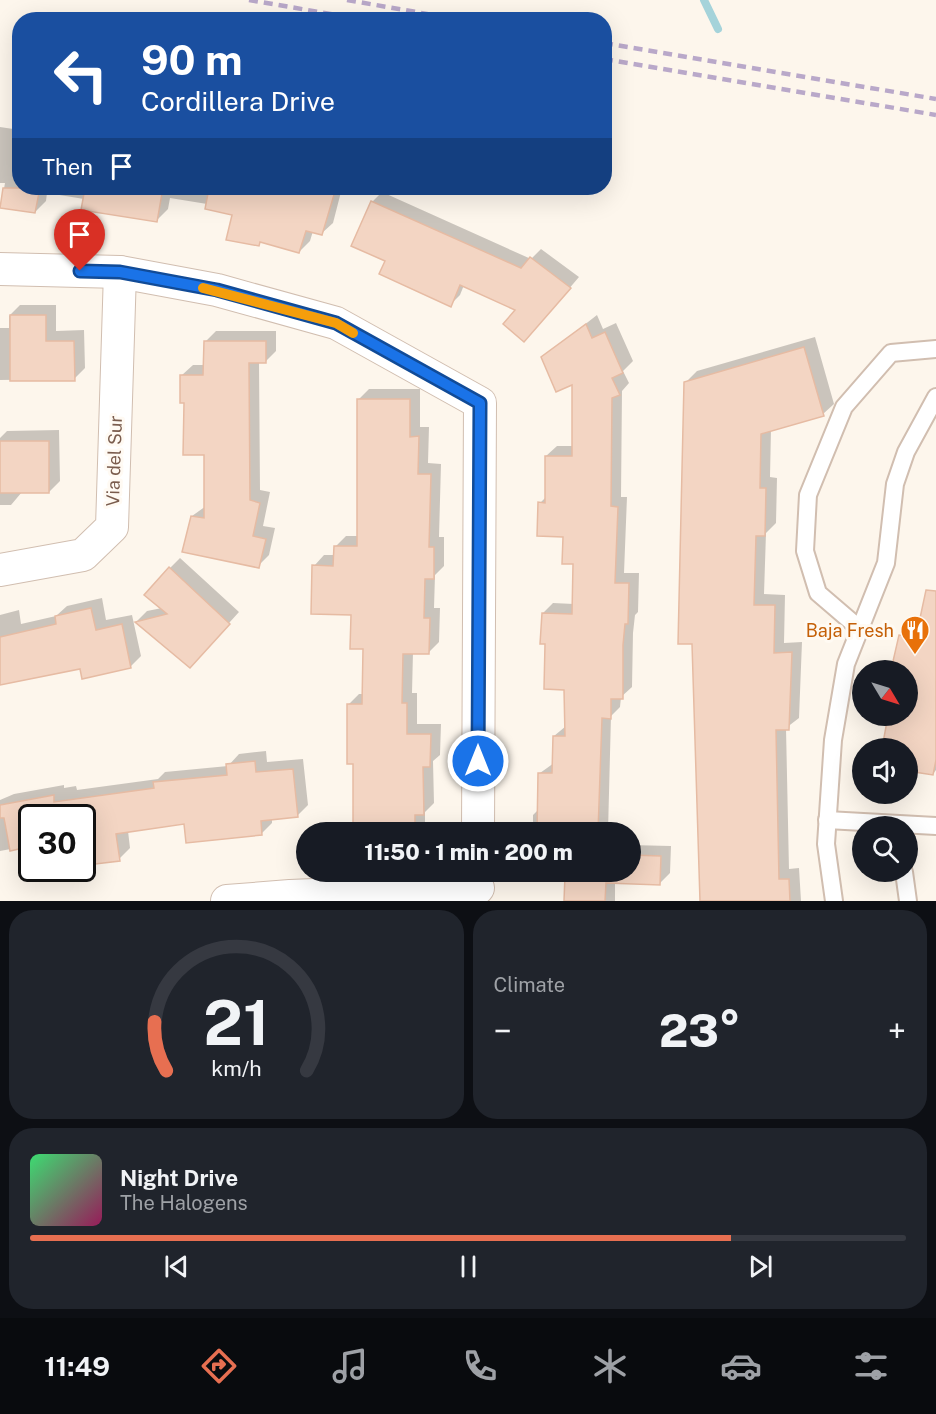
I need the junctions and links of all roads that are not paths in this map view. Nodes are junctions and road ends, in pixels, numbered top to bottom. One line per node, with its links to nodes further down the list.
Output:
1 (0, 268): 2 (street)
2 (120, 272): 5 (street, Via del Sur); 8 (street)
3 (936, 349): 6 (lane)
4 (936, 397): 6 (lane)
5 (0, 570)
6 (860, 629): 7 (lane)
7 (827, 820): 9 (lane); 15 (lane)
8 (478, 822)
9 (852, 822)
10 (918, 826): 11 (lane)
11 (936, 826)
12 (905, 882): 16 (lane)
13 (478, 887): 14 (street)
14 (227, 901)
15 (834, 901)
16 (908, 901)

